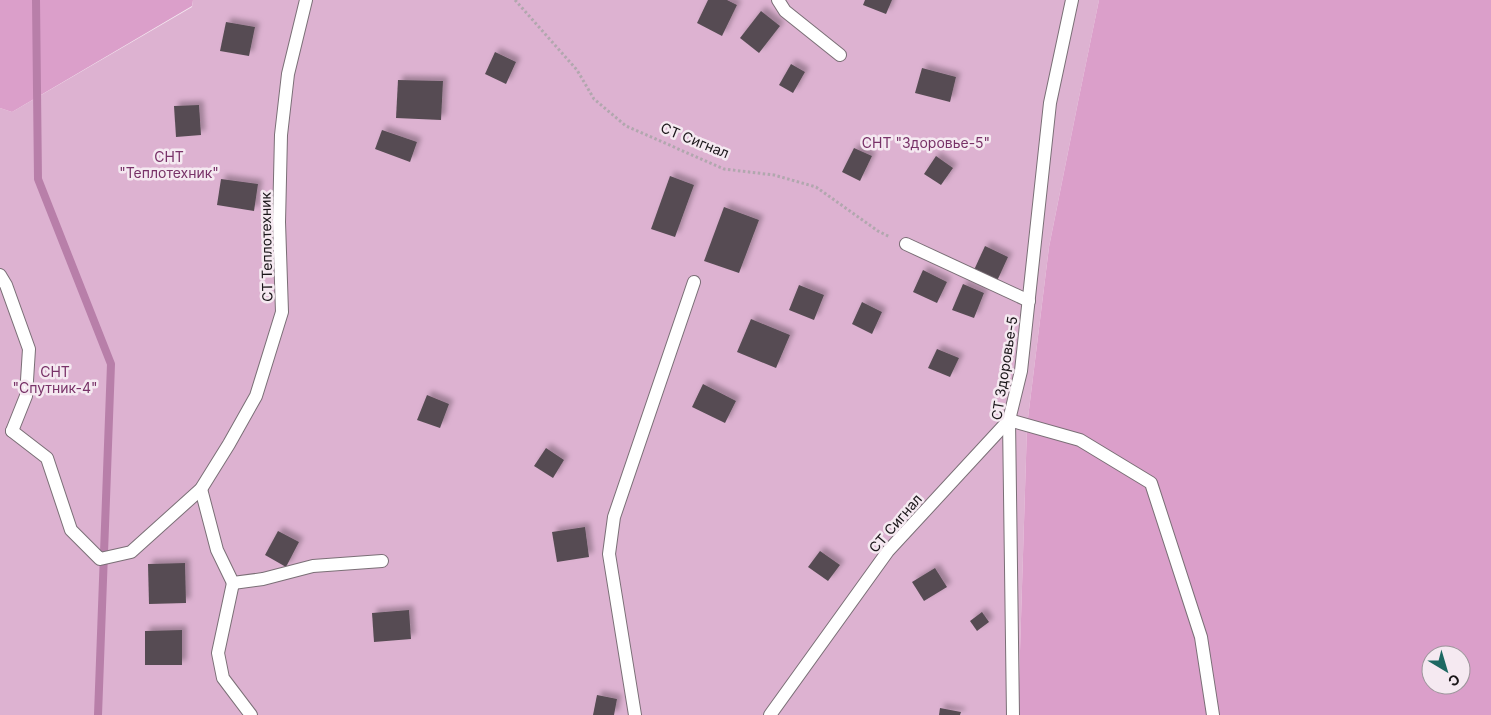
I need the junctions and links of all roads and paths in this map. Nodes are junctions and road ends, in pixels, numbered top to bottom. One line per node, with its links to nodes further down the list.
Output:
1 (306, 0): 12 (lane, СТ Теплотехник)
2 (515, 0): 6 (path, СТ Сигнал)
3 (778, 0): 5 (lane)
4 (1072, 0): 9 (lane, СТ Здоровье-5)
5 (840, 55)
6 (906, 244): 9 (lane)
7 (0, 275): 11 (lane)
8 (694, 282): 16 (lane)
9 (1029, 301): 10 (lane, СТ Здоровье-5)
10 (1009, 420): 17 (lane, СТ Сигнал); 18 (lane, СТ Здоровье-5); 19 (lane)
11 (6, 432): 12 (lane, СТ Теплотехник)
12 (201, 489): 14 (lane)
13 (382, 562): 14 (lane)
14 (233, 583): 15 (lane)
15 (251, 715)
16 (635, 715)
17 (770, 715)
18 (1013, 715)
19 (1213, 715)

